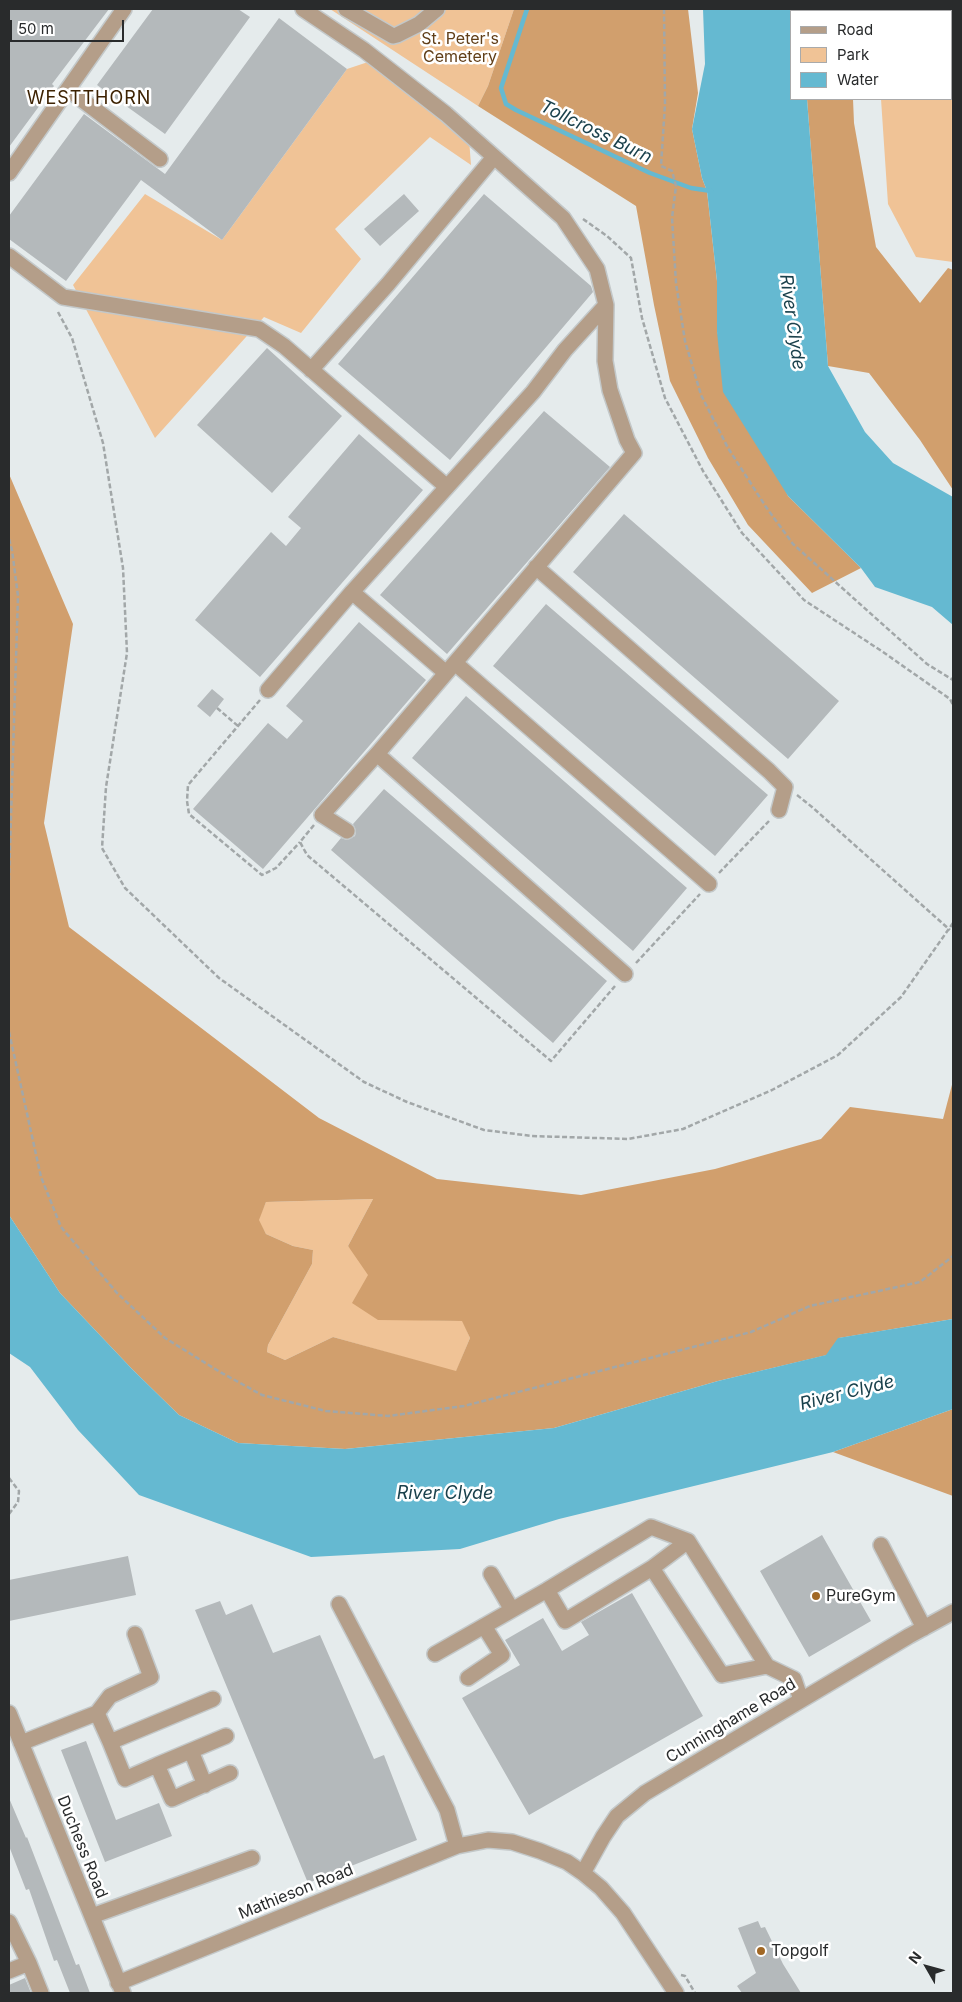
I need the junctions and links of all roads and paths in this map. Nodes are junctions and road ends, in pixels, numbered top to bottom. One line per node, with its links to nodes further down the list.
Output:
1 (124, 9): 6 (street)
2 (303, 9): 7 (street)
3 (346, 9): 4 (street)
4 (436, 9)
5 (664, 9): 20 (path)
6 (68, 89): 8 (street); 9 (street)
7 (494, 157): 10 (street); 14 (street)
8 (160, 159)
9 (9, 174)
10 (563, 218): 13 (street); 22 (path)
11 (9, 256): 12 (street)
12 (63, 297): 14 (street); 34 (path)
13 (606, 305): 15 (street); 17 (street)
14 (311, 370): 15 (street)
15 (447, 487): 18 (street)
16 (9, 539): 31 (path)
17 (536, 567): 19 (street); 26 (street)
18 (352, 592): 19 (street); 21 (street)
19 (451, 668): 25 (street); 32 (street)
20 (953, 680)
21 (268, 690): 24 (path)
22 (953, 705)
23 (217, 708): 24 (path)
24 (238, 726): 30 (path)
25 (377, 754): 28 (street); 35 (street)
26 (785, 787): 27 (street); 34 (path)
27 (779, 810): 32 (path)
28 (322, 815): 29 (street); 30 (path)
29 (347, 831)
30 (300, 842): 35 (path)
31 (9, 880)
32 (709, 884): 35 (path)
33 (953, 923): 34 (path)
34 (950, 930)
35 (625, 974)
36 (9, 1032): 37 (path)
37 (953, 1256)
38 (9, 1478): 39 (path)
39 (9, 1514)
40 (688, 1541): 42 (street); 44 (street); 52 (street)
41 (881, 1545): 49 (street)
42 (652, 1568): 44 (street); 52 (street)
43 (491, 1574): 46 (street)
44 (547, 1590): 46 (street)
45 (339, 1604): 65 (street)
46 (512, 1610): 48 (street)
47 (953, 1612): 49 (street, Cunninghame Road)
48 (484, 1626): 51 (street); 53 (street)
49 (924, 1628): 55 (street, Cunninghame Road)
50 (135, 1634): 57 (street)
51 (435, 1654)
52 (767, 1666): 55 (street)
53 (468, 1678)
54 (213, 1699): 59 (street)
55 (801, 1700): 67 (street, Cunninghame Road)
56 (9, 1713): 60 (street, Duchess Road)
57 (97, 1713): 59 (street); 60 (street)
58 (226, 1736): 61 (street)
59 (110, 1742): 62 (street)
60 (22, 1743): 68 (street, Duchess Road)
61 (191, 1751): 62 (street); 64 (street)
62 (157, 1765): 64 (street)
63 (230, 1773): 64 (street)
64 (205, 1784)
65 (458, 1846): 67 (street, Mathieson Road); 72 (street, Mathieson Road)
66 (252, 1858): 68 (street)
67 (583, 1873): 74 (street, Mathieson Road)
68 (92, 1916): 72 (street, Duchess Road)
69 (9, 1922): 70 (street)
70 (29, 1963): 71 (street); 73 (street)
71 (9, 1972)
72 (121, 1988)
73 (41, 1993)
74 (676, 1993)

